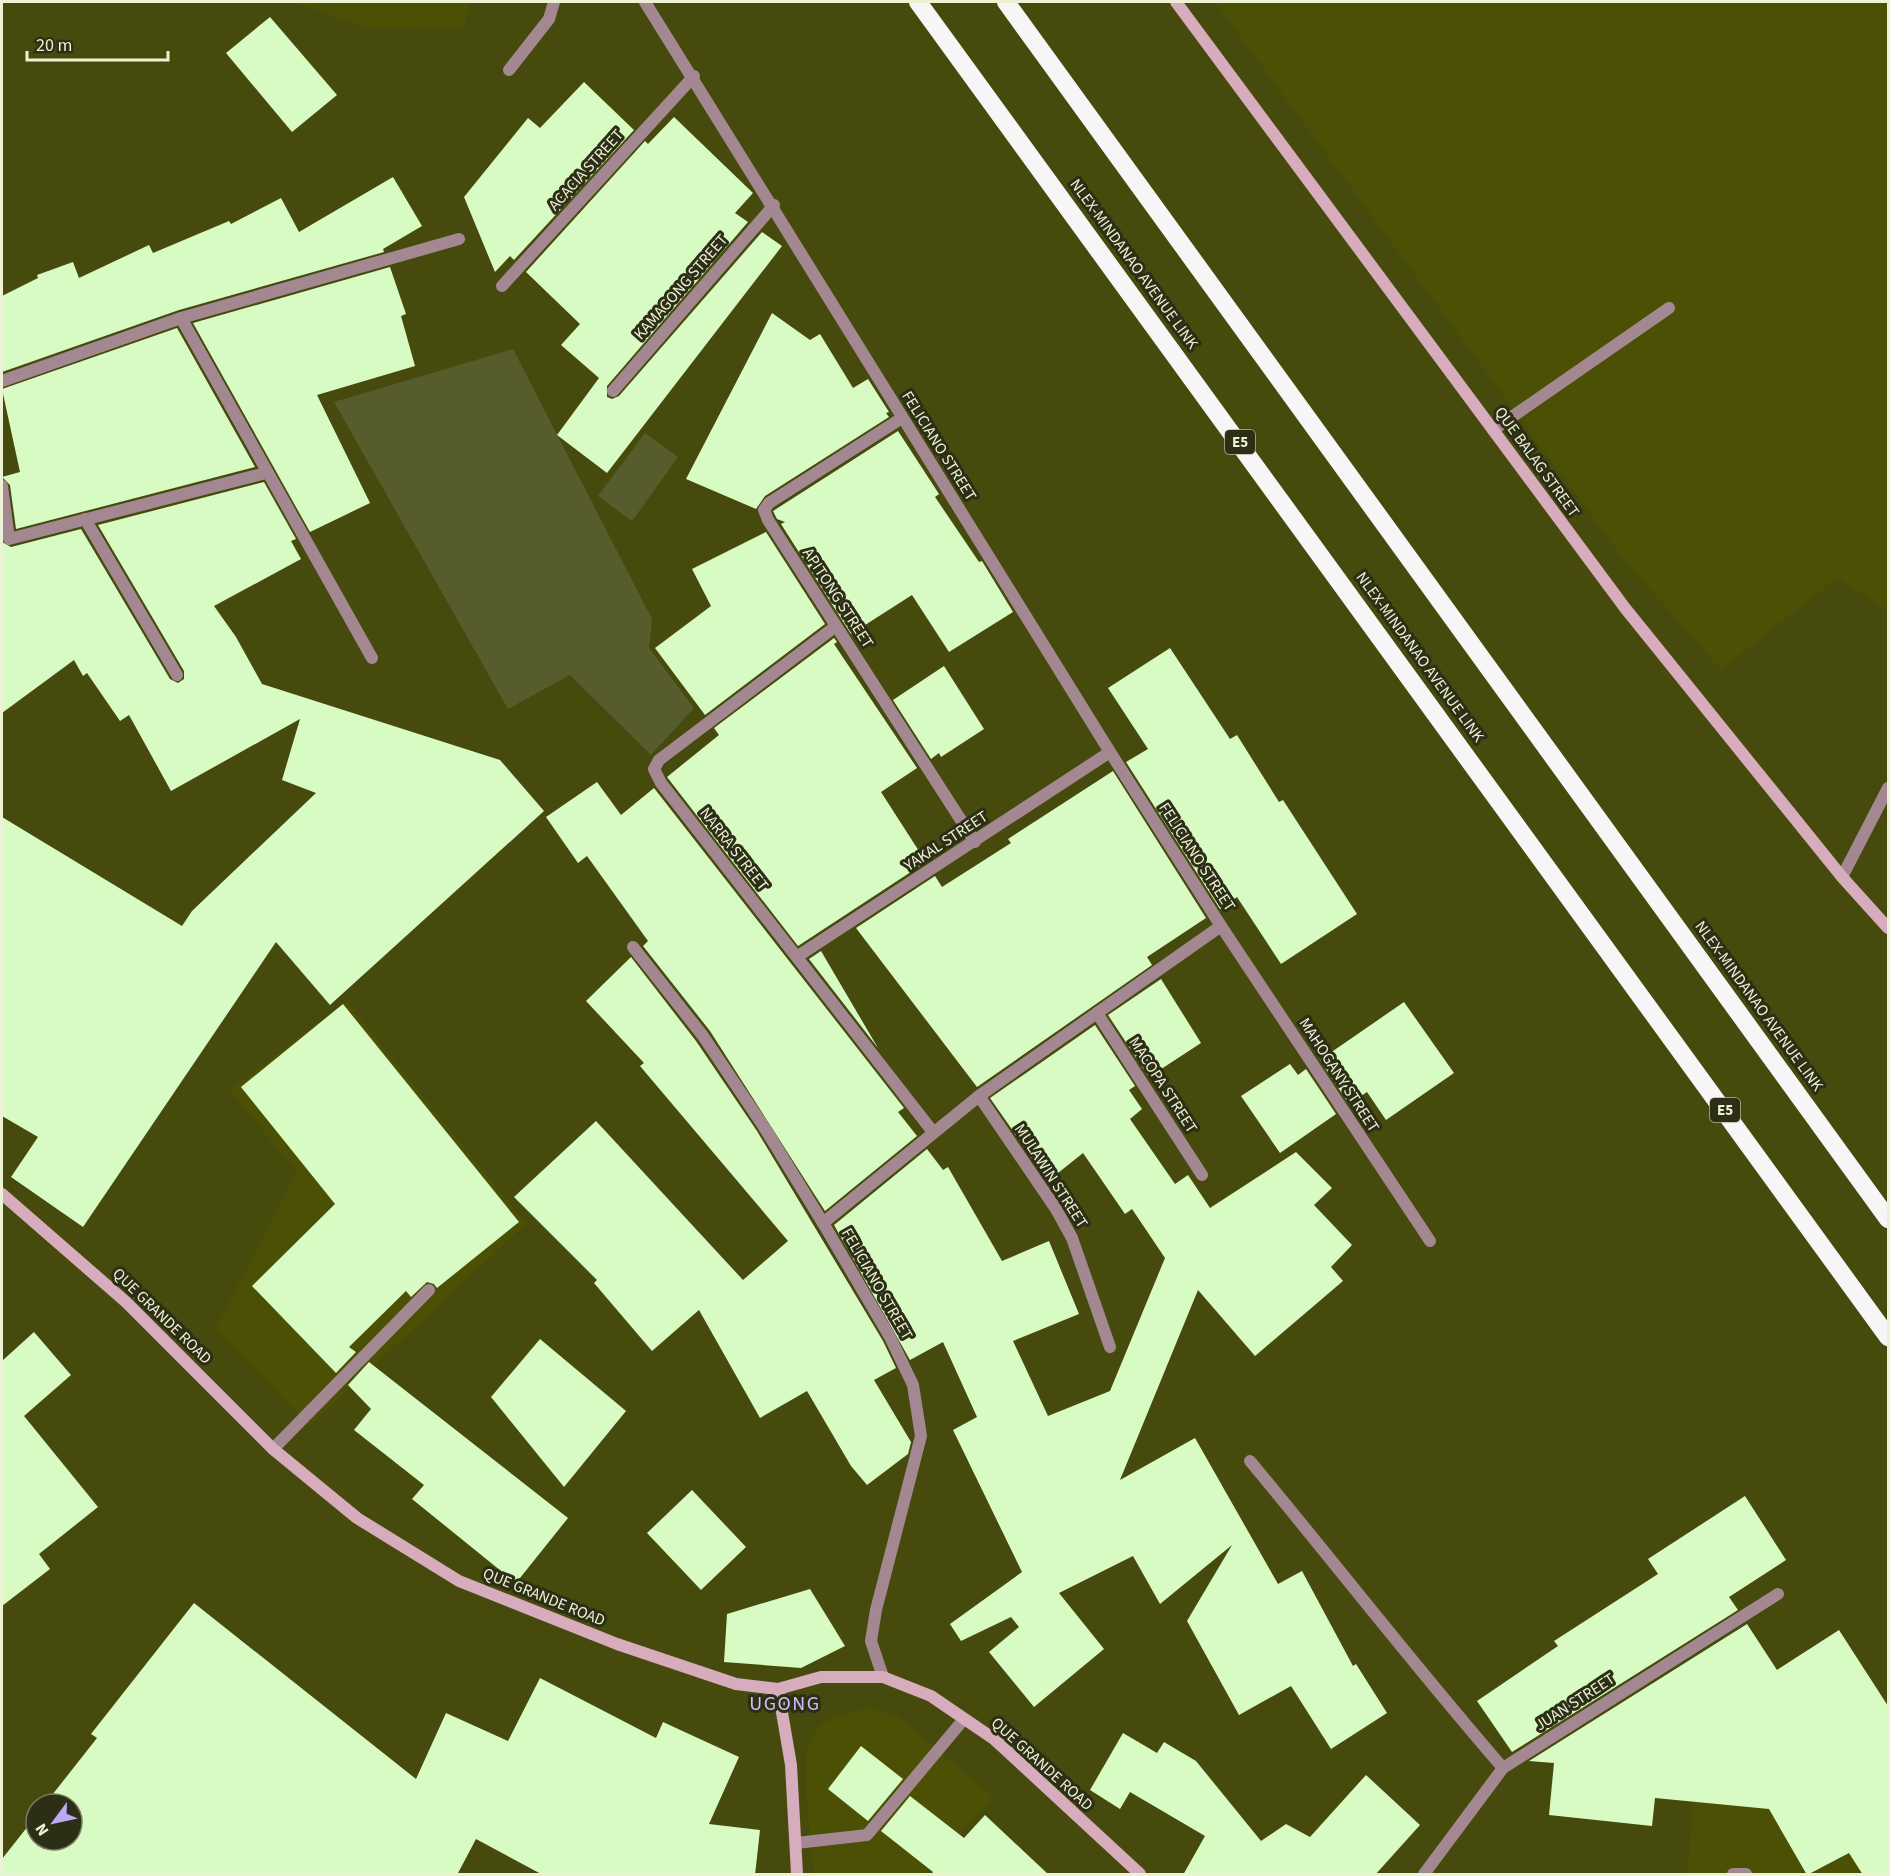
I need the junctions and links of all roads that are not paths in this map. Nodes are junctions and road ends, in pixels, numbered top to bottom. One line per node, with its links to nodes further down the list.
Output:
1 (554, 2): 6 (street)
2 (645, 2): 7 (street, FELICIANO STREET)
3 (918, 2): 40 (highway, NLEX-MINDANAO AVENUE LINK / E5)
4 (1006, 2): 36 (highway, NLEX-MINDANAO AVENUE LINK)
5 (1176, 2): 16 (main road, QUE BALAG STREET)
6 (509, 70)
7 (694, 76): 8 (street, FELICIANO STREET); 10 (street, ACACIA STREET)
8 (774, 205): 14 (street, KAMAGONG STREET); 15 (street, FELICIANO STREET)
9 (459, 239): 12 (street)
10 (502, 286)
11 (1669, 308): 16 (street)
12 (181, 318): 13 (street); 17 (street)
13 (2, 381)
14 (613, 391)
15 (902, 418): 20 (street, APITONG STREET); 23 (street, FELICIANO STREET)
16 (1493, 430): 26 (main road, QUE BALAG STREET)
17 (266, 473): 19 (street); 21 (street)
18 (2, 486): 19 (street)
19 (85, 519): 22 (street)
20 (836, 626): 25 (street, APITONG STREET); 30 (street, NARRA STREET)
21 (372, 658)
22 (177, 675)
23 (1110, 752): 25 (street, YAKAL STREET); 27 (street, FELICIANO STREET)
24 (1888, 788): 26 (street)
25 (975, 842): 30 (street, YAKAL STREET)
26 (1842, 877): 28 (main road, QUE BALAG STREET)
27 (1221, 926): 31 (street, FELICIANO STREET); 38 (street, MAHOGANY STREET)
28 (1888, 928)
29 (633, 947): 37 (street)
30 (798, 956): 33 (street, NARRA STREET)
31 (1097, 1013): 32 (street, FELICIANO STREET); 34 (street, MACOPA STREET)
32 (979, 1096): 33 (street, FELICIANO STREET); 41 (street, MULAWIN STREET)
33 (933, 1132): 37 (street, FELICIANO STREET)
34 (1202, 1175)
35 (2, 1194): 42 (main road, QUE GRANDE ROAD)
36 (1888, 1219)
37 (823, 1223): 45 (street, FELICIANO STREET)
38 (1430, 1241)
39 (429, 1290): 42 (street)
40 (1888, 1337)
41 (1110, 1347)
42 (273, 1449): 46 (main road, QUE GRANDE ROAD)
43 (1250, 1461): 48 (street)
44 (1778, 1594): 48 (street, JUAN STREET)
45 (883, 1677): 46 (main road, QUE GRANDE ROAD); 47 (main road, QUE GRANDE ROAD)
46 (778, 1689): 49 (main road)
47 (964, 1719): 49 (street); 51 (main road, QUE GRANDE ROAD)
48 (1503, 1768): 52 (street, JUAN STREET)
49 (796, 1843): 50 (main road)
50 (797, 1875)
51 (1140, 1875)
52 (1424, 1875)
53 (1733, 1875): 54 (street)
54 (1746, 1875)

